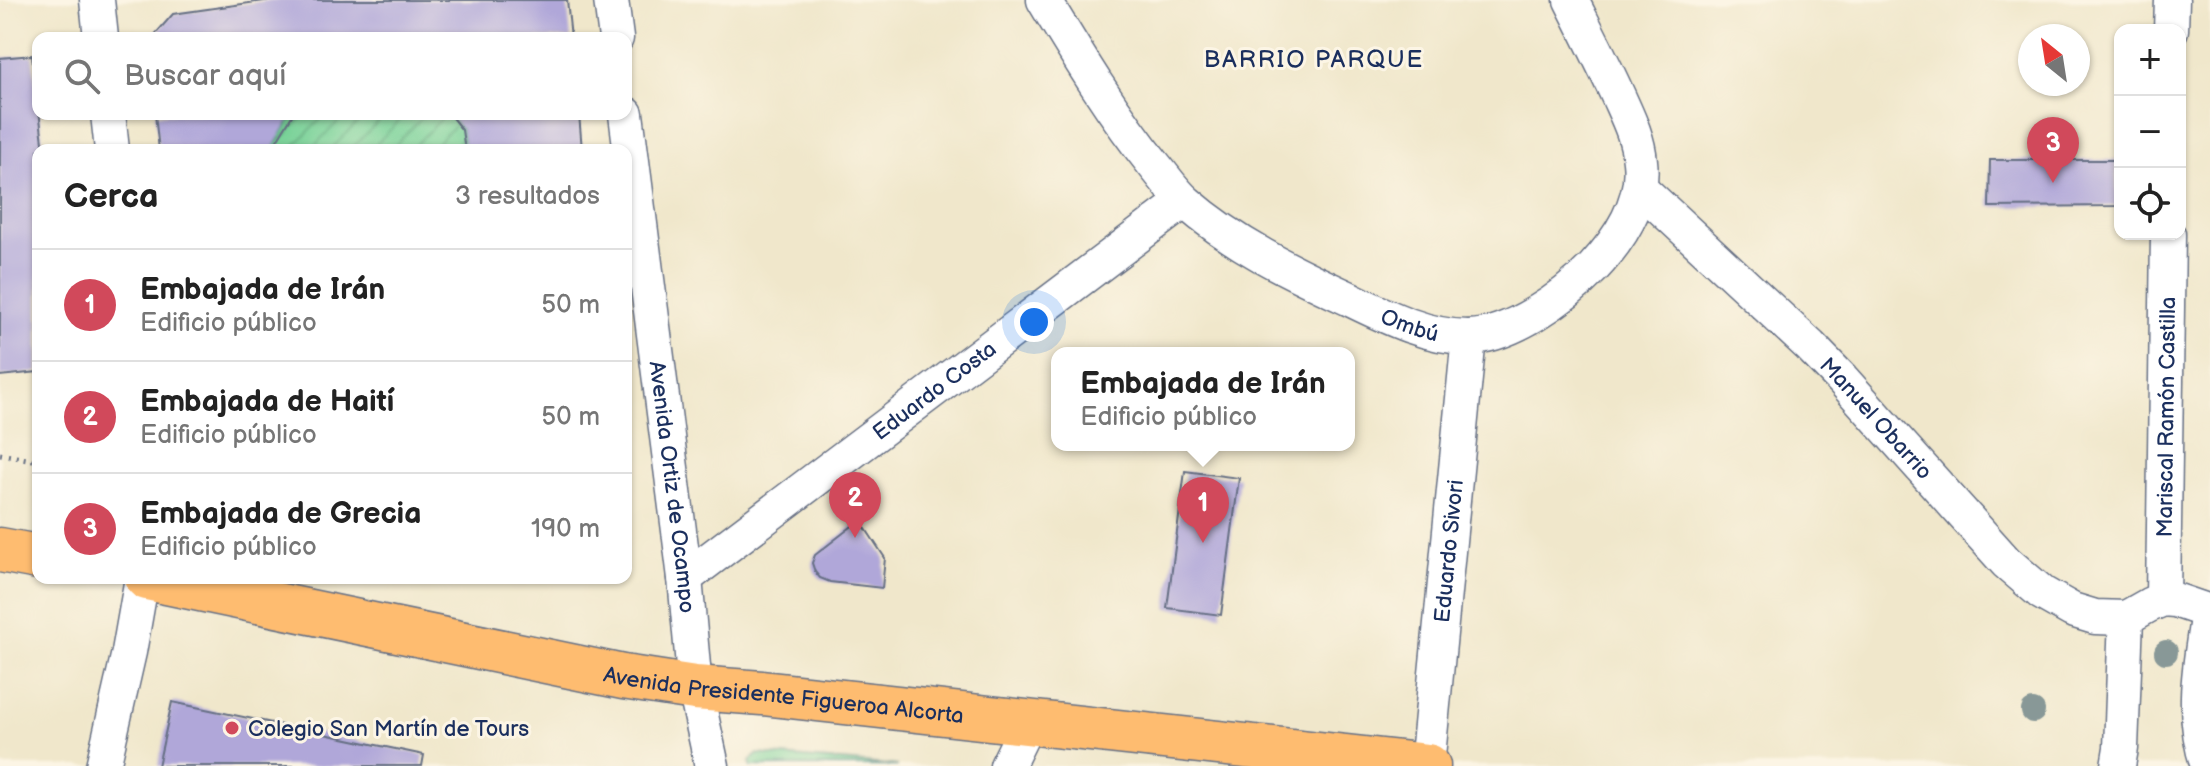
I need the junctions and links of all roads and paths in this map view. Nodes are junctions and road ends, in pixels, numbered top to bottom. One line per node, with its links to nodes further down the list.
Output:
1 (97, 0): 7 (street)
2 (611, 0): 8 (street)
3 (1044, 0): 15 (street, Ombú)
4 (1571, 0): 14 (street, Ombú)
5 (2172, 0): 6 (street)
6 (2171, 24)
7 (100, 32)
8 (615, 32)
9 (109, 120): 11 (street)
10 (627, 120): 12 (street, Avenida Ortiz de Ocampo)
11 (111, 144)
12 (630, 144)
13 (632, 161): 22 (street, Avenida Ortiz de Ocampo)
14 (1640, 188): 17 (street, Ombú); 27 (street, Manuel Obarrio)
15 (1184, 201): 17 (street, Ombú); 22 (street, Eduardo Costa)
16 (2168, 240): 25 (street, Mariscal Ramón Castilla)
17 (1469, 337): 33 (street, Eduardo Sivori)
18 (0, 454): 19 (path)
19 (32, 460)
20 (0, 550): 21 (main road)
21 (32, 556)
22 (685, 578): 28 (street, Avenida Ortiz de Ocampo)
23 (144, 584): 30 (street)
24 (174, 584): 28 (main road, Avenida Presidente Figueroa Alcorta)
25 (2163, 599): 26 (street); 27 (street)
26 (2209, 612): 35 (street)
27 (2126, 618): 34 (street)
28 (695, 688): 29 (main road, Avenida Presidente Figueroa Alcorta); 31 (street, Avenida Ortiz de Ocampo)
29 (1028, 723): 32 (street); 33 (main road, Avenida Presidente Figueroa Alcorta)
30 (103, 766)
31 (712, 766)
32 (1007, 766)
33 (1427, 766)
34 (2118, 766)
35 (2208, 766)

